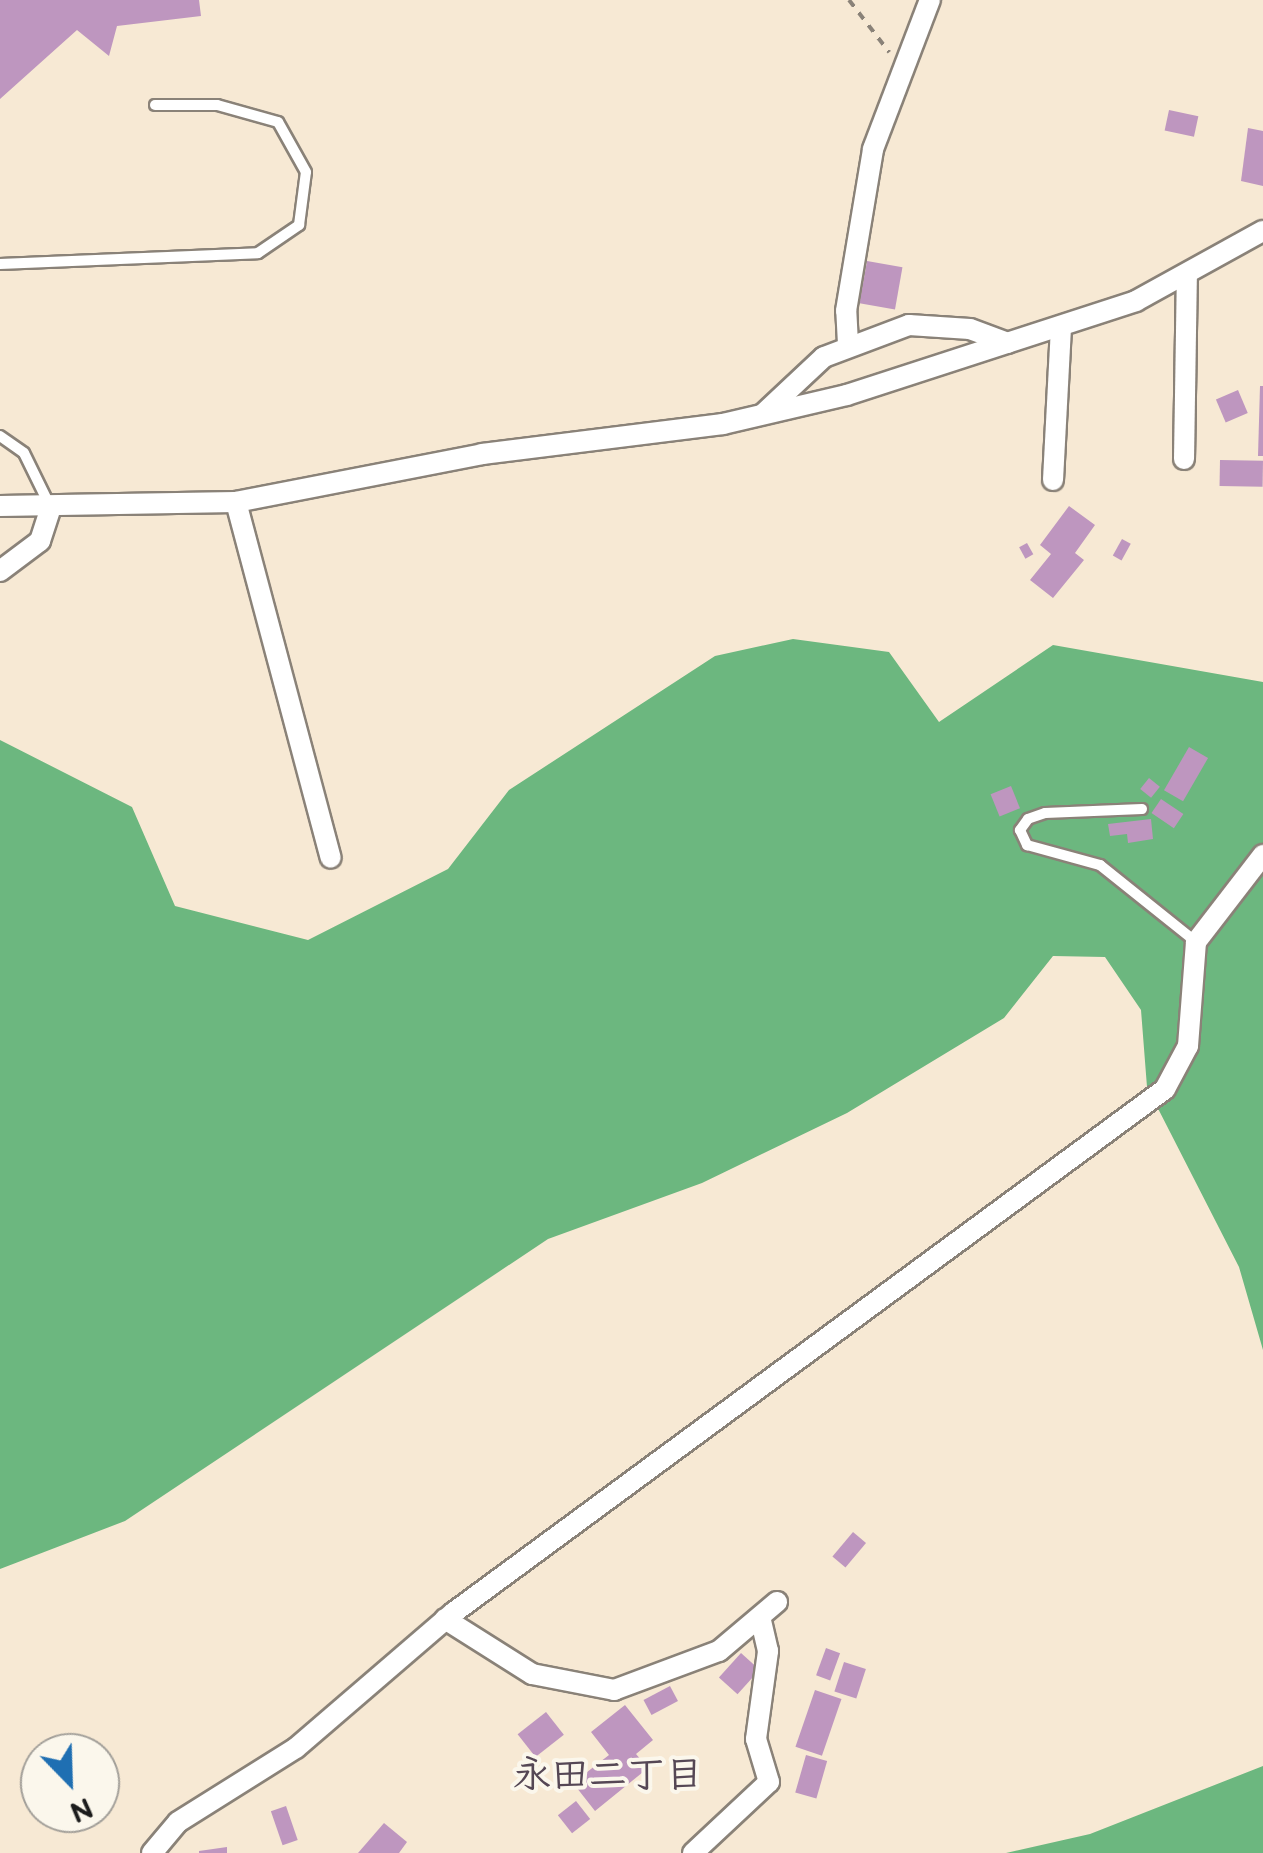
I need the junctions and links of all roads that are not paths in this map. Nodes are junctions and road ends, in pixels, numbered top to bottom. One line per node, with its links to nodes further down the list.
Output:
1 (930, 0): 8 (street)
2 (155, 105): 4 (lane)
3 (1263, 231): 5 (street)
4 (0, 264)
5 (1187, 278): 6 (street); 11 (street)
6 (1061, 326): 7 (street); 12 (street)
7 (1008, 343): 8 (street); 9 (street)
8 (848, 344): 9 (street)
9 (761, 415): 14 (street)
10 (0, 436): 15 (lane)
11 (1184, 459)
12 (1053, 480)
13 (5, 502): 15 (street)
14 (236, 502): 15 (street); 19 (street)
15 (51, 508): 16 (street)
16 (0, 571)
17 (1142, 808): 20 (lane)
18 (1263, 855): 20 (street)
19 (331, 858)
20 (1196, 942): 23 (street)
21 (777, 1602): 22 (street)
22 (760, 1617): 23 (street); 25 (street)
23 (446, 1619): 24 (street)
24 (152, 1853)
25 (693, 1853)

